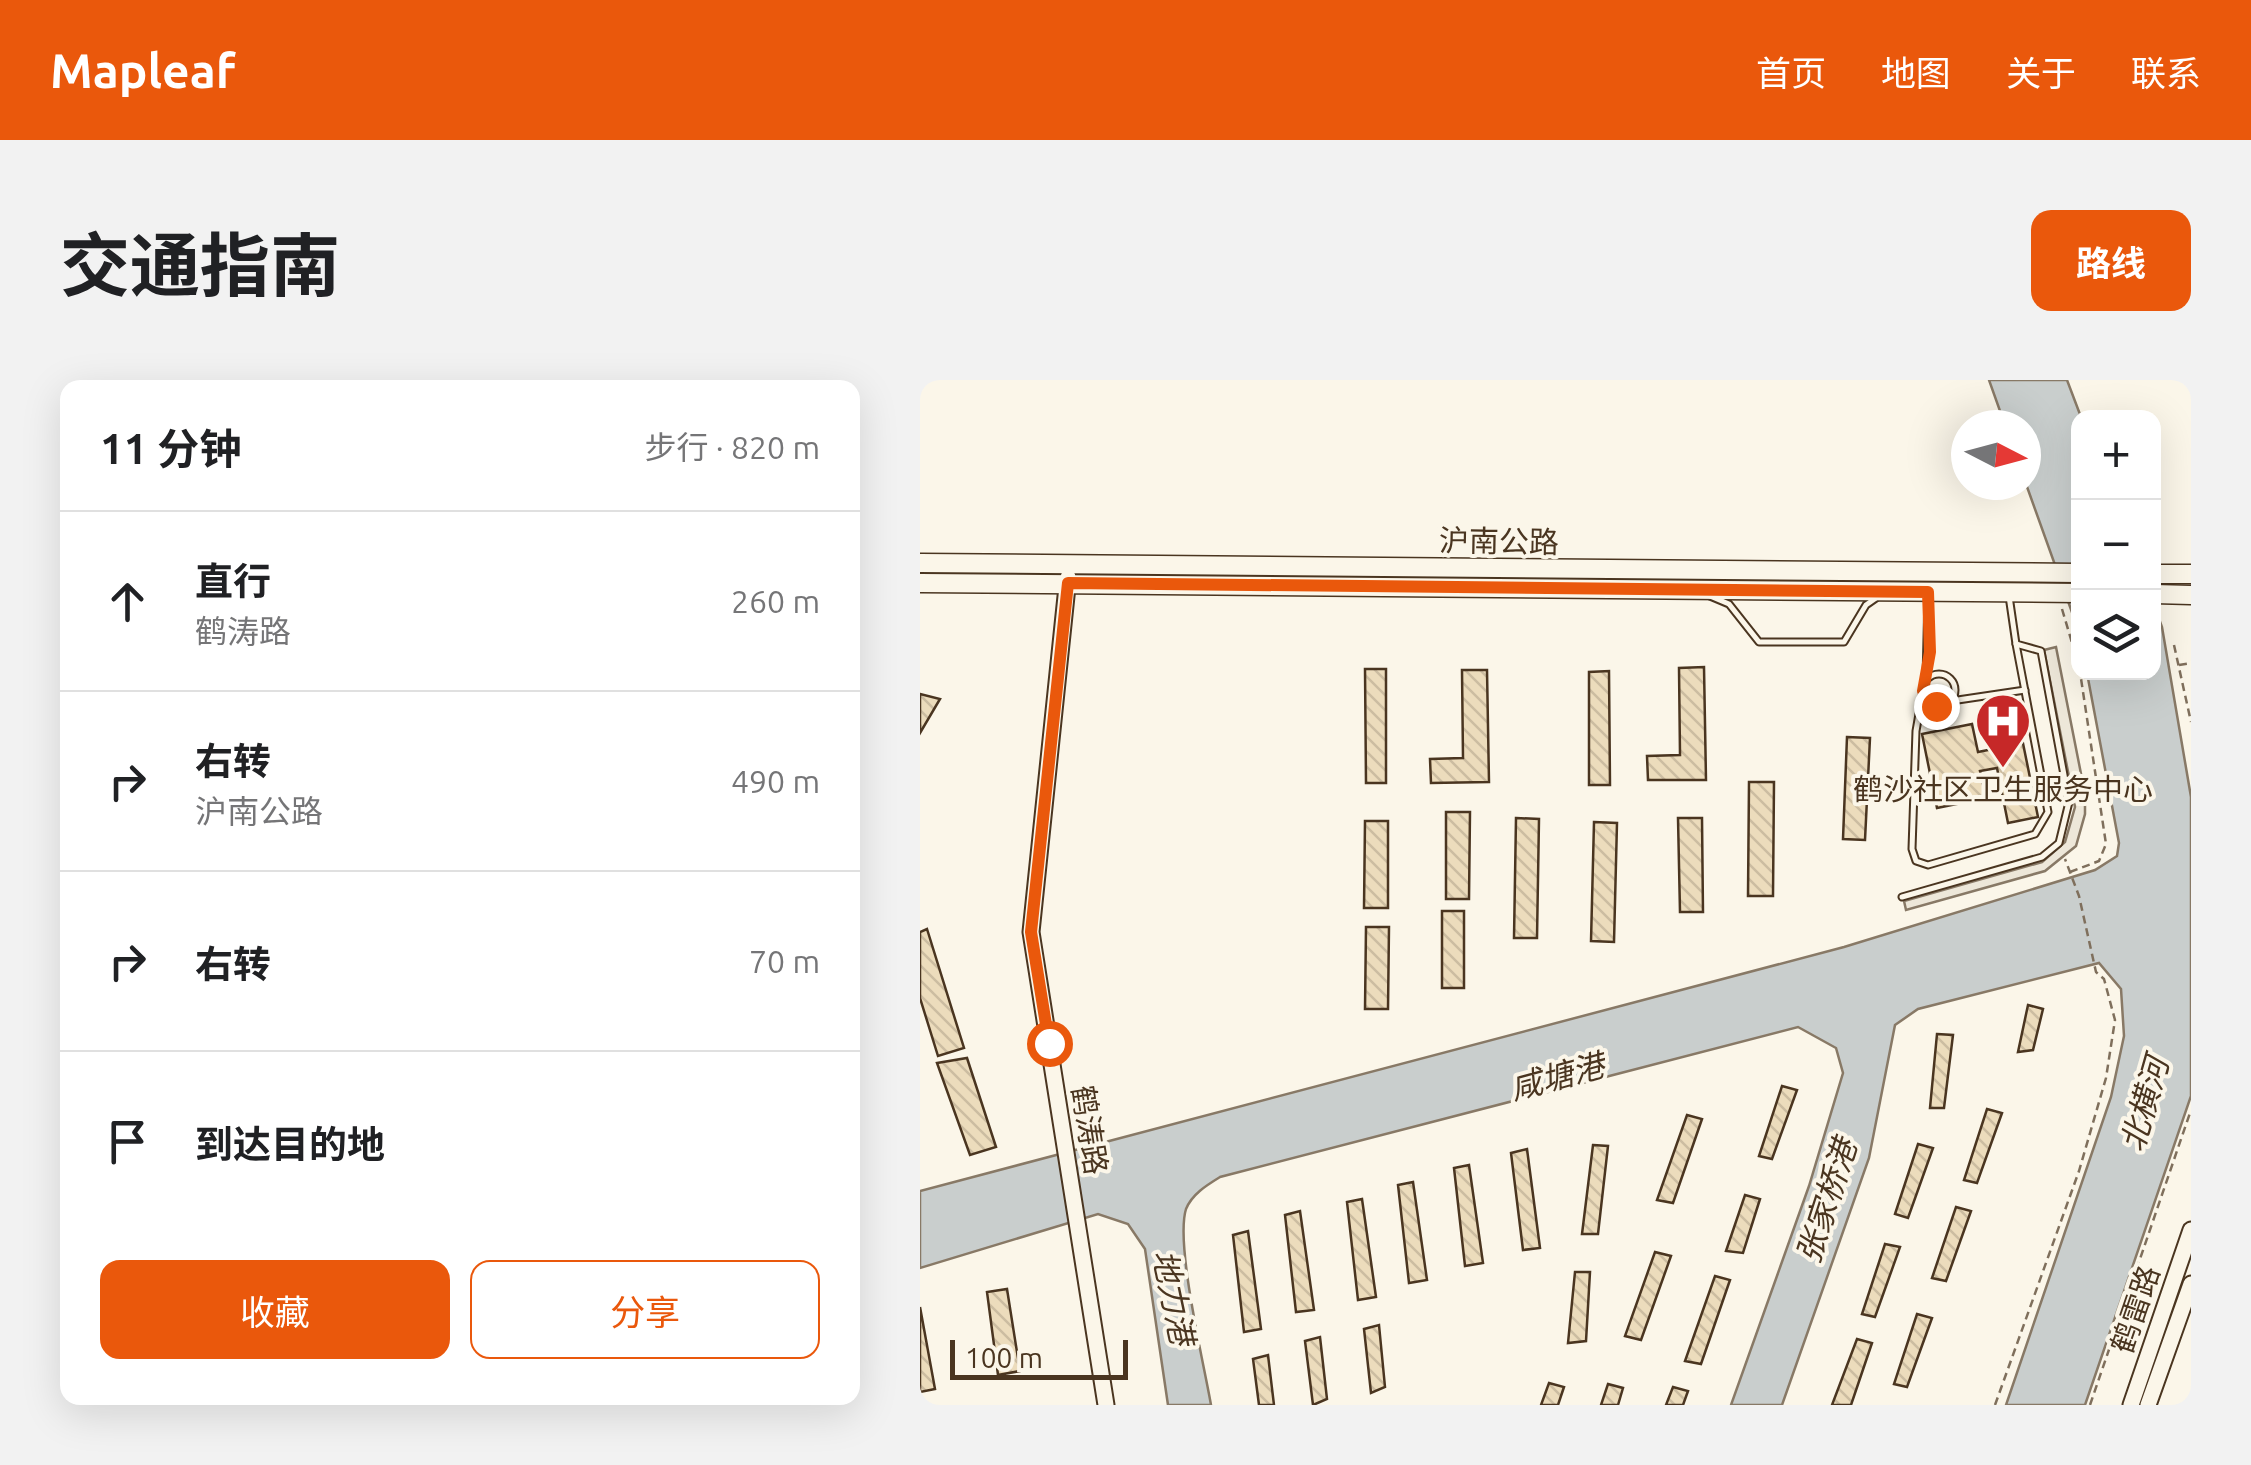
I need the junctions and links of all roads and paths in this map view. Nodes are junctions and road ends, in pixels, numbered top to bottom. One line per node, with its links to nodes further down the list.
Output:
1 (920, 563): 3 (main road, 沪南公路)
2 (2071, 573): 3 (main road, 沪南公路)
3 (1068, 574): 6 (main road, 沪南公路); 7 (main road, 沪南公路); 32 (street, 鹤涛路)
4 (2162, 574): 5 (main road)
5 (2191, 574)
6 (920, 583)
7 (1693, 590): 8 (main road, 沪南公路); 8 (lane)
8 (1886, 592): 9 (main road, 沪南公路)
9 (1928, 592): 10 (main road, 沪南公路); 18 (lane)
10 (2009, 593): 11 (main road, 沪南公路); 14 (lane)
11 (2058, 593): 12 (main road, 沪南公路); 13 (path)
12 (2071, 594)
13 (2071, 638)
14 (2016, 644): 20 (lane); 26 (lane)
15 (2174, 645): 17 (path)
16 (2191, 662): 17 (path)
17 (2180, 665): 23 (path)
18 (1926, 680): 21 (lane); 22 (lane)
19 (2081, 680): 25 (path)
20 (2025, 690): 21 (lane); 22 (lane)
21 (1923, 691): 22 (lane)
22 (1950, 701)
23 (2191, 722)
24 (2065, 859): 25 (path)
25 (2070, 872): 33 (path)
26 (1902, 897)
27 (2191, 1110): 28 (path)
28 (2182, 1136): 29 (path); 34 (path)
29 (2191, 1138)
30 (2191, 1230): 35 (street, 鹤雷路)
31 (2191, 1284): 36 (street, 鹤雷路)
32 (1106, 1405)
33 (1995, 1405)
34 (2090, 1405)
35 (2130, 1405)
36 (2148, 1405)

